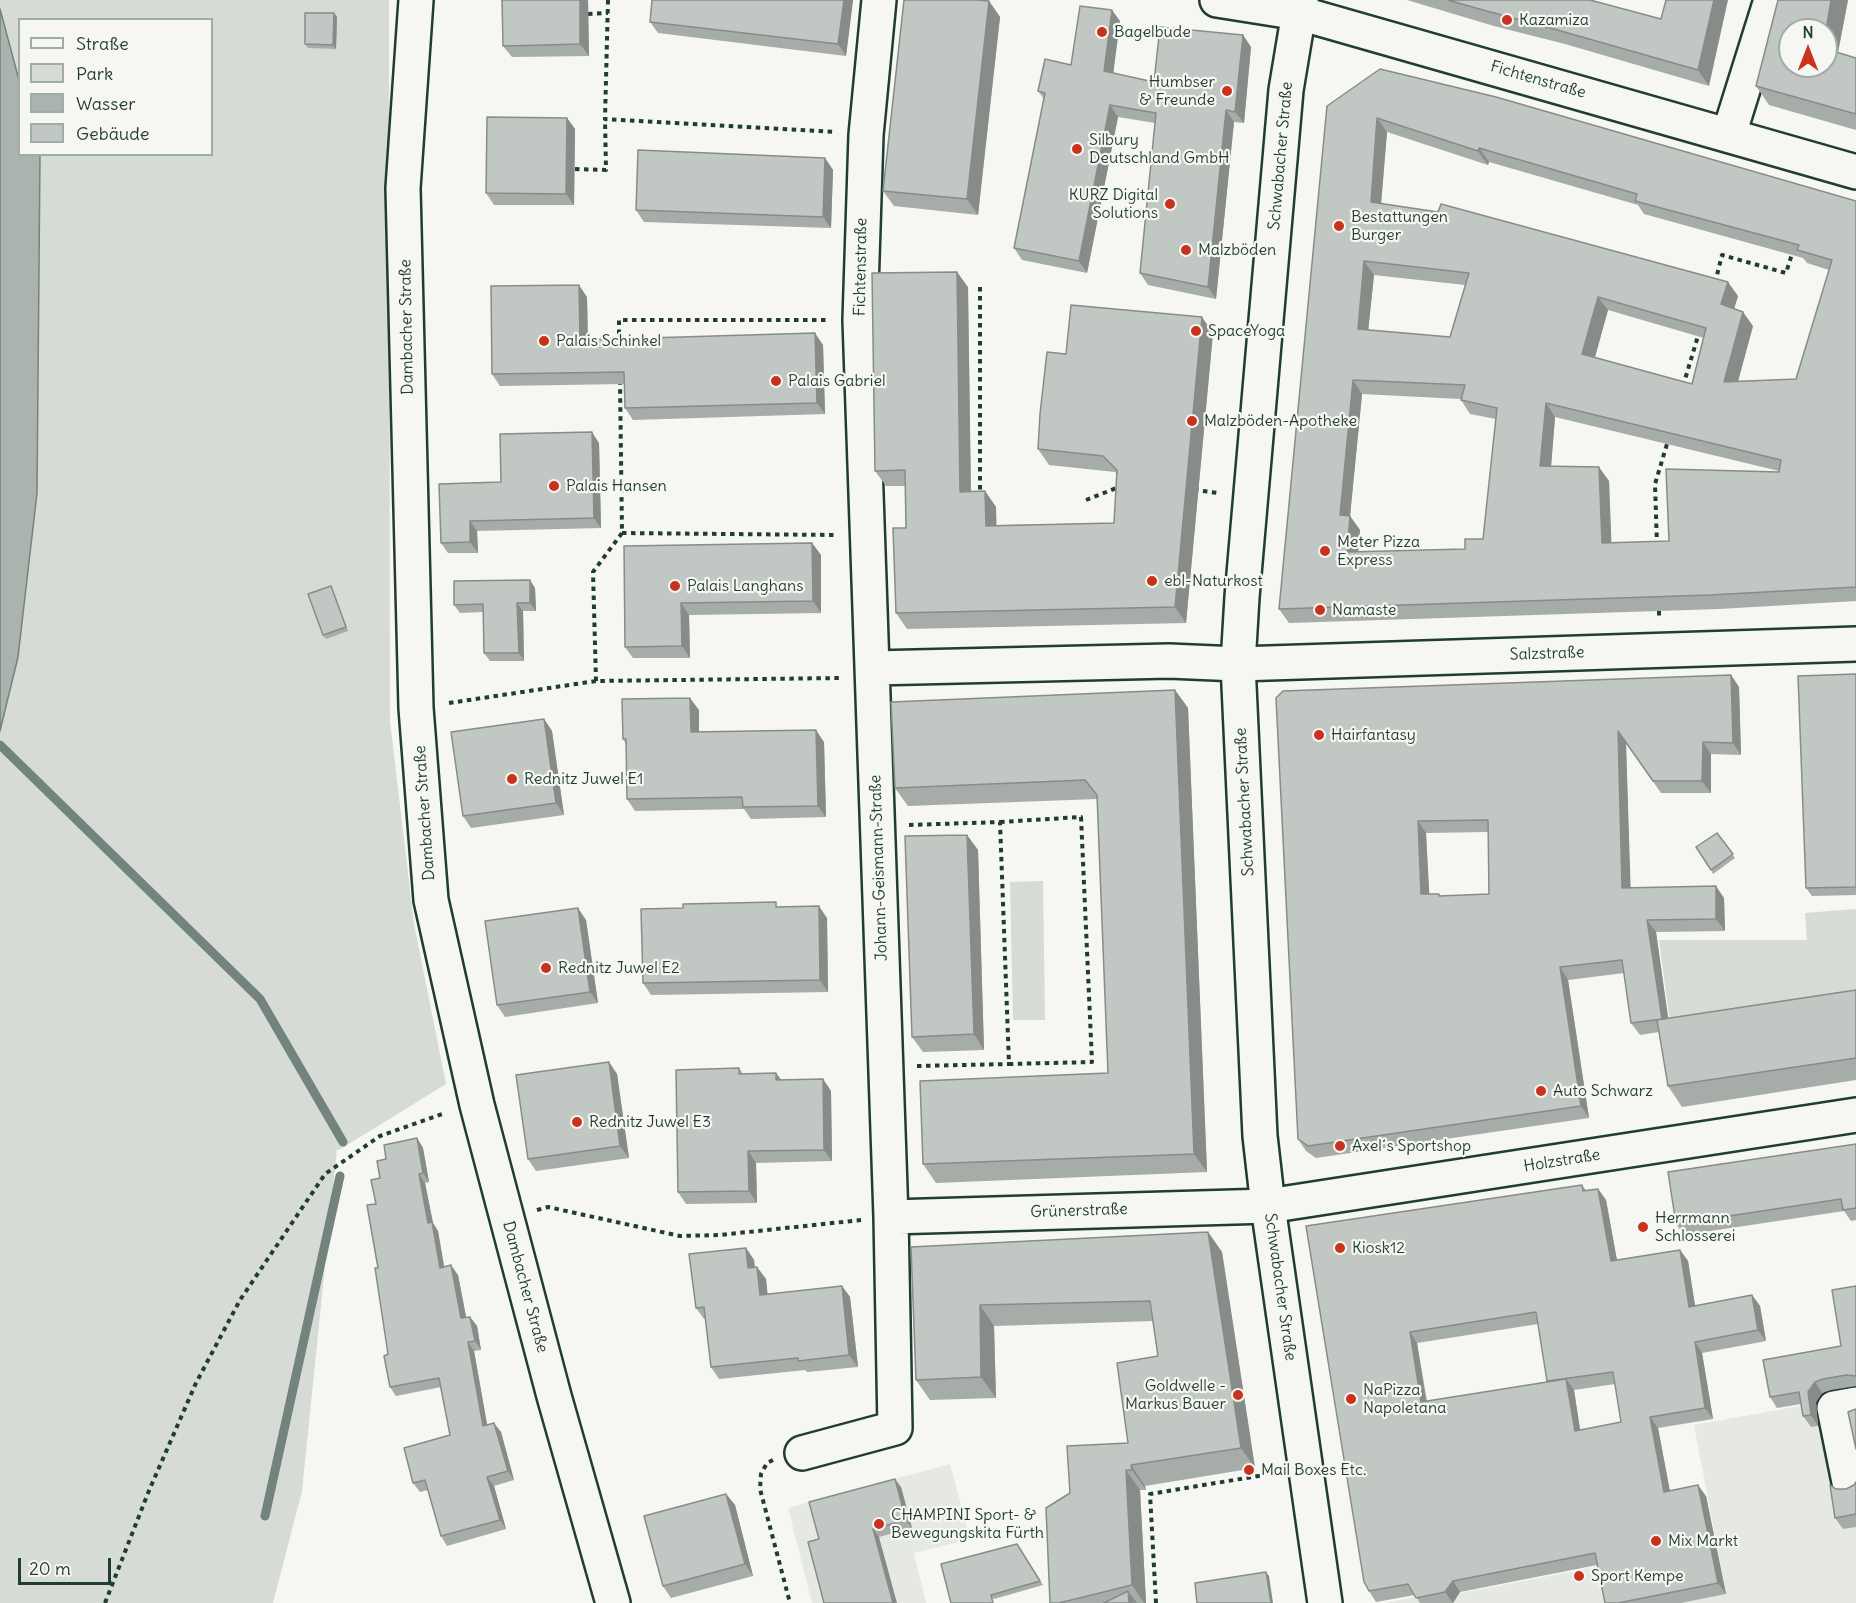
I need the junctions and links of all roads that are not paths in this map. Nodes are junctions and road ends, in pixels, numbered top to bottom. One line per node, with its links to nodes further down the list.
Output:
1 (416, 0): 18 (street, Dambacher Straße)
2 (879, 0): 8 (street, Fichtenstraße)
3 (1217, 0): 5 (street, Fichtenstraße)
4 (1771, 0): 6 (street)
5 (1300, 6): 6 (street, Fichtenstraße); 10 (street, Schwabacher Straße)
6 (1729, 134): 7 (street, Fichtenstraße)
7 (1856, 172)
8 (867, 535): 11 (street, Johann-Geismann-Straße)
9 (1856, 644): 10 (street, Salzstraße)
10 (1238, 664): 11 (street); 13 (street, Schwabacher Straße)
11 (873, 668): 14 (street, Johann-Geismann-Straße)
12 (1856, 1115): 13 (street, Holzstraße)
13 (1268, 1206): 14 (street, Grünerstraße); 19 (street, Schwabacher Straße)
14 (891, 1217): 16 (street)
15 (1856, 1404): 17 (street)
16 (802, 1453)
17 (1849, 1482)
18 (613, 1603)
19 (1325, 1603)

